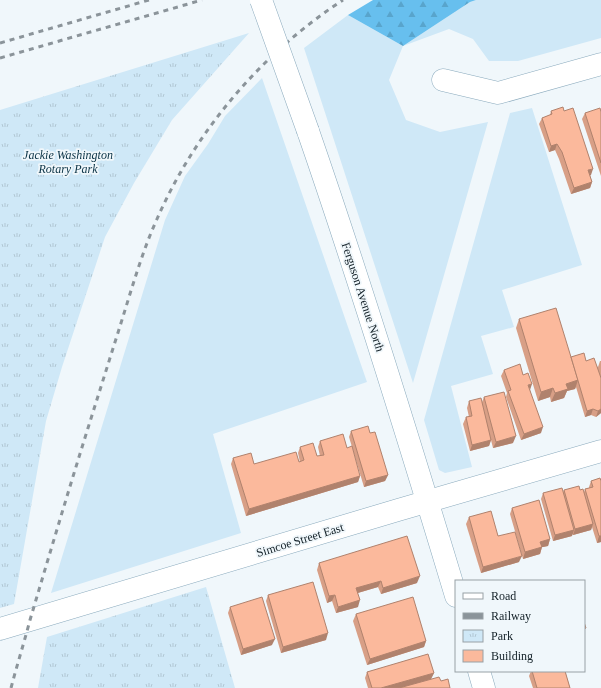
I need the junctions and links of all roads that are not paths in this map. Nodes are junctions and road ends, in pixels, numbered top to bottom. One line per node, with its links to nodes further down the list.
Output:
1 (261, 0): 5 (street, Ferguson Avenue North, bridge)
2 (601, 64): 3 (street)
3 (443, 80)
4 (601, 451): 5 (street, Simcoe Street East)
5 (427, 502): 6 (street, Ferguson Avenue North); 7 (street, Simcoe Street East)
6 (455, 593)
7 (0, 630)
8 (479, 672): 9 (street)
9 (484, 688)

